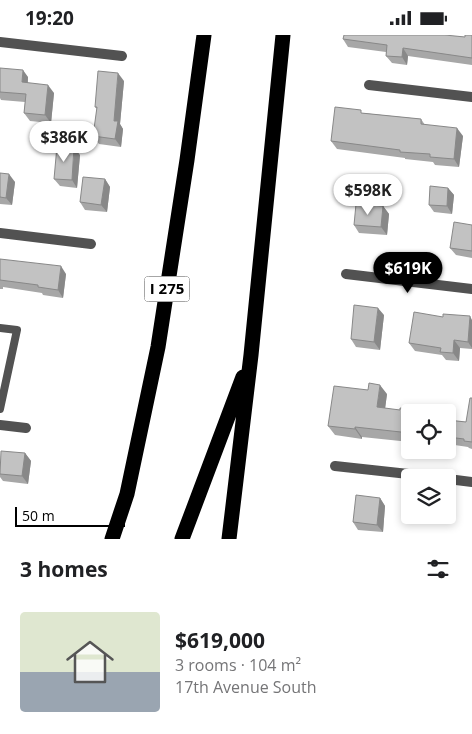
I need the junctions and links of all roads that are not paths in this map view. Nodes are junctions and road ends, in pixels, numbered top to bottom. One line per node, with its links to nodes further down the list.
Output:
1 (204, 35): 20 (highway, I 275)
2 (284, 35): 12 (highway)
3 (0, 42): 4 (street)
4 (122, 56)
5 (369, 85): 6 (street)
6 (472, 97)
7 (0, 233): 8 (street)
8 (91, 244)
9 (346, 274): 10 (street)
10 (472, 289)
11 (0, 327): 13 (lane)
12 (251, 355): 21 (highway); 22 (highway)
13 (0, 409)
14 (0, 425): 15 (street)
15 (26, 428)
16 (335, 466): 17 (street)
17 (401, 473)
18 (456, 480): 19 (street)
19 (472, 482)
20 (112, 539)
21 (182, 539)
22 (229, 539)

